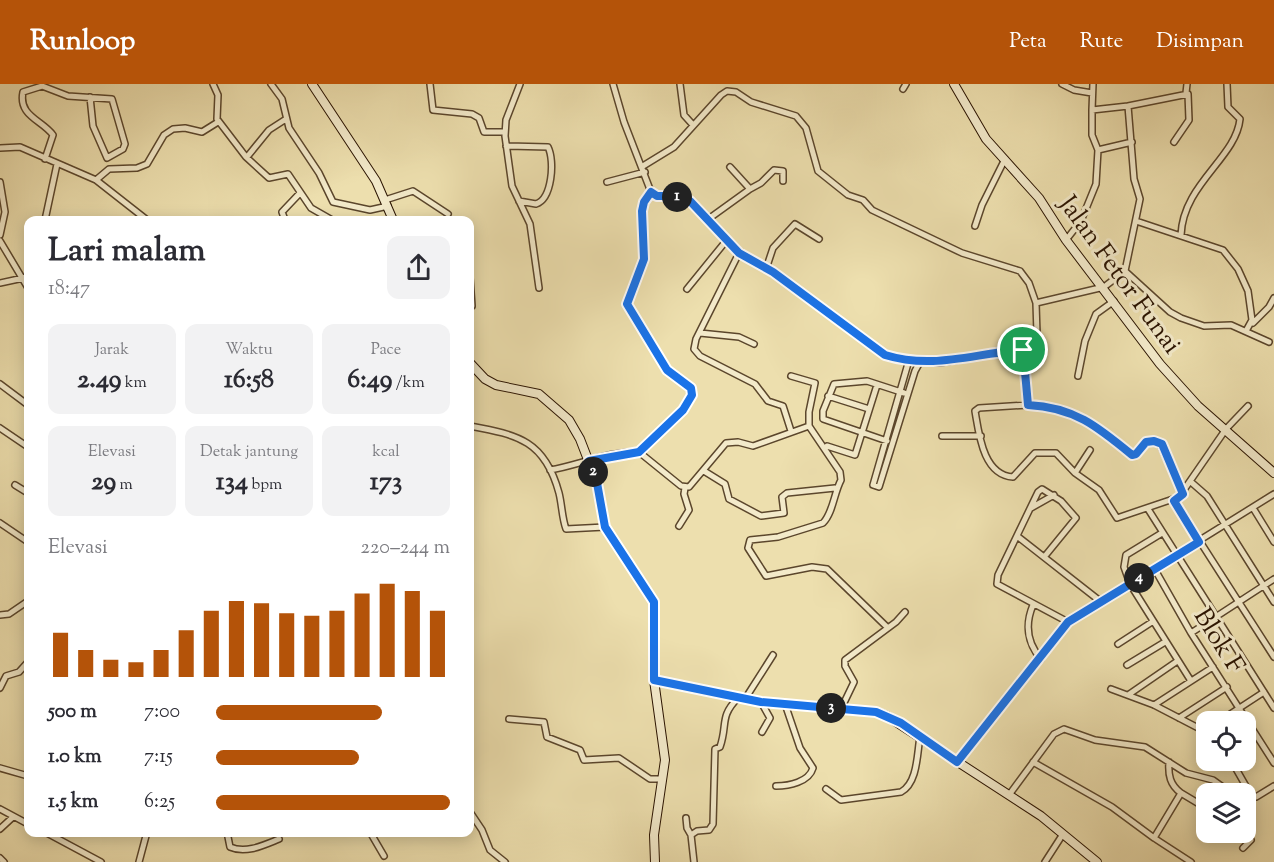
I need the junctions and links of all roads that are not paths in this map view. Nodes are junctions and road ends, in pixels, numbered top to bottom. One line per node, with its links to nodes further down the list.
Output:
1 (213, 84): 19 (street)
2 (271, 84): 18 (street)
3 (312, 84): 43 (street)
4 (430, 84): 21 (street)
5 (520, 84): 21 (street)
6 (613, 84): 34 (street)
7 (680, 84): 20 (street)
8 (954, 84): 30 (street, Jalan Fetor Funai)
9 (1062, 84): 13 (street)
10 (1093, 84): 13 (street)
11 (1187, 84): 14 (street)
12 (1227, 84): 54 (street)
13 (1092, 93): 17 (street)
14 (1186, 93): 16 (street); 23 (street)
15 (90, 97): 28 (street); 28 (street); 29 (street)
16 (1128, 106): 17 (street); 22 (street)
17 (1092, 110): 26 (street)
18 (286, 119): 27 (street); 43 (street)
19 (218, 122): 27 (street); 33 (street)
20 (693, 125): 34 (street); 71 (street)
21 (506, 132): 24 (street)
22 (1132, 142): 26 (street); 51 (street)
23 (1174, 142)
24 (506, 146): 42 (street); 42 (street)
25 (0, 148): 29 (street)
26 (1098, 150): 56 (street)
27 (247, 157): 41 (street)
28 (107, 158): 33 (street)
29 (45, 159): 31 (street)
30 (1005, 159): 52 (street); 56 (street, Jalan Fetor Funai)
31 (57, 164): 35 (street); 45 (street)
32 (730, 167): 39 (street)
33 (109, 169): 35 (street)
34 (644, 169): 38 (street); 40 (street)
35 (96, 180): 46 (street)
36 (783, 180): 39 (street)
37 (0, 182): 53 (street)
38 (607, 182)
39 (750, 189): 50 (street)
40 (651, 192): 50 (street); 104 (street)
41 (300, 193): 47 (street); 48 (street)
42 (519, 201): 67 (street)
43 (387, 203): 44 (street); 49 (street)
44 (448, 214)
45 (46, 216)
46 (142, 216)
47 (284, 216)
48 (323, 216)
49 (392, 216)
50 (707, 220): 58 (street)
51 (1136, 221): 54 (street); 61 (street)
52 (975, 226)
53 (0, 235)
54 (1181, 235): 72 (street)
55 (819, 239): 60 (street)
56 (1066, 240): 66 (street, Jalan Fetor Funai)
57 (0, 241): 62 (street)
58 (726, 241): 59 (street); 68 (street)
59 (739, 253): 60 (street); 74 (street)
60 (766, 269): 78 (street)
61 (1125, 271): 66 (street); 73 (street)
62 (21, 278): 63 (street); 64 (street); 65 (street)
63 (24, 278)
64 (24, 282)
65 (0, 283)
66 (1104, 287): 70 (street, Jalan Fetor Funai); 71 (street)
67 (539, 288)
68 (687, 289)
69 (1274, 298): 72 (street)
70 (1114, 301): 82 (street); 95 (street, Jalan Fetor Funai)
71 (1036, 303): 77 (street)
72 (1252, 324): 73 (street)
73 (1246, 331): 75 (street)
74 (700, 333): 76 (street); 96 (street)
75 (1269, 342)
76 (754, 344)
77 (1023, 350): 79 (street); 89 (street)
78 (909, 360): 79 (street); 85 (street)
79 (920, 362): 86 (street)
80 (474, 367): 105 (street)
81 (791, 376): 92 (street)
82 (1078, 376)
83 (0, 384): 88 (street)
84 (877, 385): 85 (street); 87 (street); 91 (street)
85 (901, 393): 86 (street); 100 (street)
86 (908, 395): 100 (street)
87 (828, 396): 91 (street); 97 (street)
88 (24, 402)
89 (1028, 405): 99 (street); 115 (street)
90 (1248, 406): 95 (street)
91 (869, 409): 97 (street)
92 (809, 426): 96 (street); 113 (street)
93 (474, 427): 106 (street)
94 (0, 428): 101 (street)
95 (1226, 429): 109 (street, Jalan Fetor Funai); 110 (street)
96 (791, 431): 107 (street)
97 (862, 432): 100 (street); 102 (street)
98 (942, 435): 99 (street)
99 (981, 436): 108 (street)
100 (890, 442): 100 (street)
101 (24, 444)
102 (827, 447)
103 (1090, 450): 108 (street)
104 (639, 452): 105 (street); 112 (street)
105 (589, 461): 106 (street); 125 (street)
106 (550, 470): 125 (street)
107 (704, 471): 112 (street); 113 (street)
108 (1075, 473): 121 (street)
109 (1274, 473)
110 (1191, 482): 115 (street); 124 (street)
111 (15, 485): 114 (street)
112 (685, 488): 123 (street)
113 (835, 488): 147 (street)
114 (24, 491)
115 (1183, 494): 118 (street)
116 (1274, 494): 119 (street)
117 (1054, 495): 120 (street); 120 (street); 131 (street)
118 (1174, 501): 121 (street); 129 (street)
119 (1253, 508): 124 (street); 130 (street)
120 (1030, 509): 127 (street)
121 (1148, 509): 126 (street)
122 (0, 523): 128 (street)
123 (680, 526)
124 (1225, 526): 129 (street); 136 (street)
125 (605, 527): 158 (street)
126 (1162, 533): 132 (street); 135 (street)
127 (1017, 536): 131 (street); 141 (street)
128 (24, 539)
129 (1199, 542): 132 (street); 140 (street)
130 (1274, 542)
131 (1045, 556): 137 (street)
132 (1177, 556): 133 (street); 144 (street)
133 (1154, 568): 135 (street); 148 (street, Blok F)
134 (1274, 579): 136 (street)
135 (1130, 584): 137 (street); 146 (street)
136 (1264, 586): 138 (street); 140 (street)
137 (1100, 601): 145 (street)
138 (1274, 602)
139 (24, 603): 143 (street)
140 (1238, 603): 144 (street); 152 (street)
141 (1033, 605): 145 (street); 153 (street)
142 (905, 612): 147 (street)
143 (1, 617)
144 (1216, 618): 148 (street); 163 (street)
145 (1068, 622): 153 (street)
146 (1152, 622): 149 (street); 150 (street)
147 (888, 628): 171 (street)
148 (1191, 633): 157 (street, Blok F)
149 (1165, 642): 154 (street); 155 (street)
150 (1118, 644)
151 (773, 655): 165 (street)
152 (1274, 657)
153 (1041, 659): 178 (street)
154 (1176, 662): 159 (street); 164 (street)
155 (1127, 665)
156 (24, 666): 161 (street)
157 (1213, 667): 159 (street); 160 (street, Blok F)
158 (654, 680): 165 (street); 184 (street)
159 (1191, 681): 168 (street)
160 (1227, 687): 169 (street, Blok F); 173 (street)
161 (0, 688)
162 (1111, 689): 164 (street)
163 (1264, 692): 169 (street); 170 (street)
164 (1128, 695): 168 (street)
165 (741, 699): 166 (street); 200 (street)
166 (761, 702): 167 (street); 176 (street)
167 (784, 703): 171 (street); 186 (street)
168 (1154, 705): 173 (street)
169 (1240, 708): 172 (street); 181 (street, Blok F)
170 (1274, 708)
171 (841, 709): 177 (street)
172 (1235, 711)
173 (1179, 718): 175 (street)
174 (509, 719): 184 (street)
175 (1196, 726)
176 (762, 732)
177 (920, 737): 178 (street); 188 (street)
178 (957, 762): 190 (street)
179 (1033, 762): 180 (street); 190 (street); 205 (street)
180 (1169, 762): 185 (street); 189 (street)
181 (1274, 763)
182 (0, 768): 183 (street)
183 (24, 775)
184 (663, 779): 215 (street)
185 (1217, 783)
186 (776, 786)
187 (1274, 786): 191 (street)
188 (826, 789)
189 (1181, 793): 192 (street); 205 (street)
190 (1009, 795): 199 (street)
191 (1256, 797)
192 (1196, 802)
193 (0, 809): 194 (street)
194 (13, 817): 197 (street); 198 (street)
195 (686, 818): 200 (street)
196 (474, 819): 214 (street)
197 (24, 822)
198 (0, 829)
199 (1064, 834): 217 (street); 218 (street)
200 (691, 835): 216 (street)
201 (54, 837): 212 (street)
202 (146, 837): 213 (street)
203 (228, 837): 206 (street)
204 (373, 837): 209 (street)
205 (1154, 838): 219 (street)
206 (279, 839)
207 (1248, 843): 208 (street)
208 (1243, 848)
209 (384, 856)
210 (0, 858): 211 (street)
211 (4, 862)
212 (101, 862)
213 (139, 862)
214 (505, 862)
215 (655, 862)
216 (694, 862)
217 (1045, 862)
218 (1097, 862)
219 (1191, 862)

